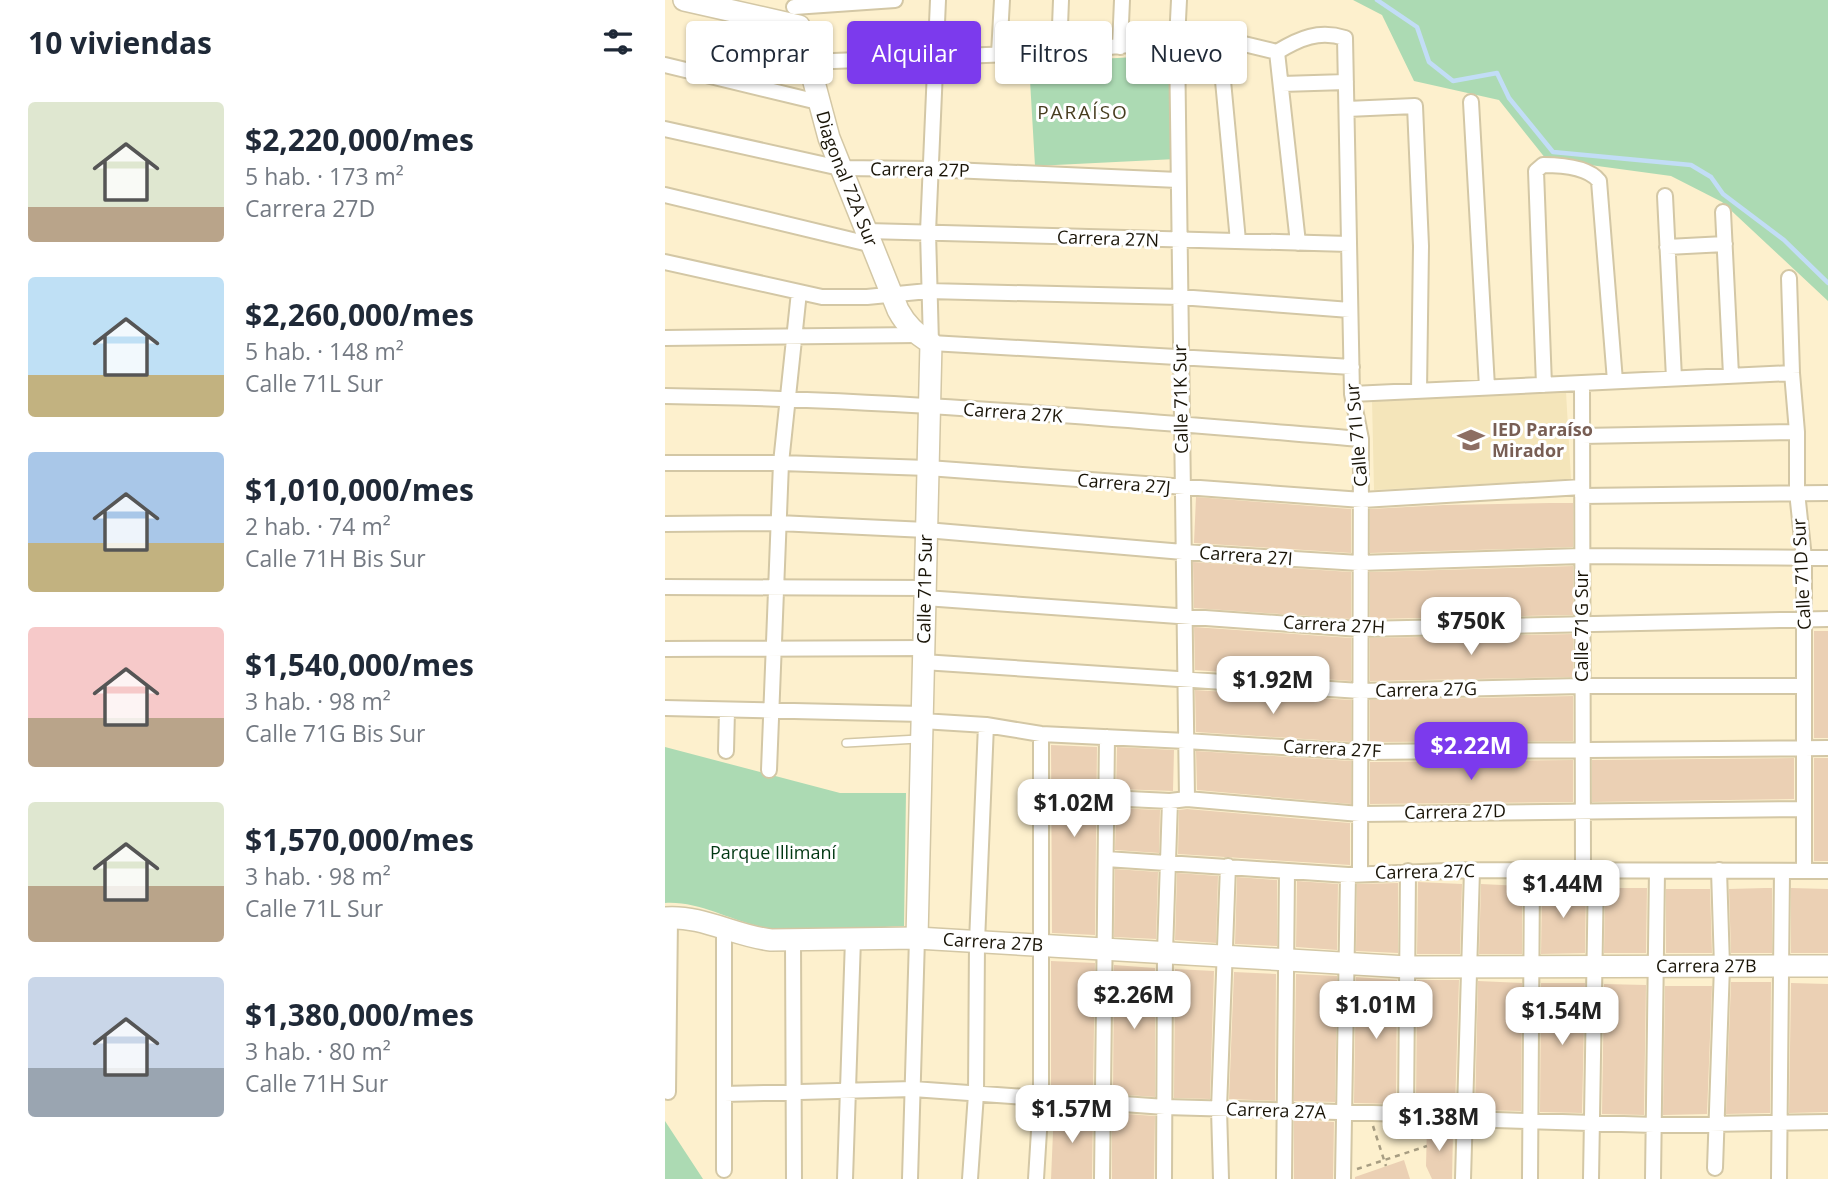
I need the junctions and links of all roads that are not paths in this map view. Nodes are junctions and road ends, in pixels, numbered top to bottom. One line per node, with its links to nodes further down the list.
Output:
1 (684, 0): 9 (street)
2 (895, 0): 8 (street)
3 (938, 0): 10 (street, Calle 71P Sur)
4 (1002, 0): 11 (street)
5 (1061, 0): 12 (street)
6 (1122, 0): 16 (street)
7 (1179, 0): 13 (street, Calle 71K Sur)
8 (874, 1): 9 (street)
9 (795, 11)
10 (937, 21)
11 (1001, 21)
12 (1060, 21)
13 (1178, 21)
14 (1247, 45): 18 (street)
15 (1126, 46): 16 (street)
16 (1120, 47): 17 (street)
17 (1112, 48)
18 (1277, 52): 20 (street, Calle 71I Sur); 25 (street)
19 (665, 65): 26 (street)
20 (1346, 82): 25 (street); 28 (street, Calle 71I Sur)
21 (814, 84): 26 (street, Diagonal 72A Sur)
22 (933, 84): 31 (street, Calle 71P Sur)
23 (1177, 84): 32 (street, Calle 71K Sur)
24 (1223, 84): 39 (street)
25 (1282, 84): 40 (street)
26 (818, 102): 30 (street, Diagonal 72A Sur)
27 (1471, 102): 62 (street)
28 (1347, 109): 41 (street, Calle 71I Sur); 63 (street)
29 (665, 129): 30 (street, Carrera 27P)
30 (840, 168): 31 (street, Carrera 27P); 37 (street, Diagonal 72A Sur)
31 (930, 169): 32 (street, Carrera 27P); 36 (street, Calle 71P Sur)
32 (1178, 180): 38 (street, Calle 71K Sur)
33 (665, 195): 37 (street, Carrera 27N)
34 (1665, 196): 43 (street)
35 (1723, 212): 42 (street)
36 (928, 232): 37 (street, Carrera 27N); 38 (street, Carrera 27N); 46 (street, Calle 71P Sur)
37 (870, 238): 48 (street, Diagonal 72A Sur)
38 (1179, 241): 39 (street, Carrera 27N); 49 (street, Calle 71K Sur)
39 (1238, 242): 40 (street, Carrera 27N)
40 (1298, 243): 41 (street, Carrera 27N)
41 (1349, 244): 50 (street, Calle 71I Sur)
42 (1725, 244): 43 (street); 57 (street)
43 (1667, 247): 58 (street)
44 (665, 262): 47 (street)
45 (1789, 278): 56 (street, Calle 71D Sur)
46 (928, 291): 48 (street); 49 (street); 53 (street, Calle 71P Sur)
47 (799, 292): 48 (street); 51 (street)
48 (892, 295): 53 (street, Diagonal 72A Sur)
49 (1180, 297): 50 (street); 54 (street, Calle 71K Sur)
50 (1350, 310): 55 (street, Calle 71I Sur)
51 (794, 337): 52 (street); 53 (street); 66 (street)
52 (665, 338)
53 (924, 339): 54 (street); 67 (street, Calle 71P Sur)
54 (1181, 358): 55 (street); 68 (street, Calle 71K Sur)
55 (1352, 367): 64 (street, Calle 71I Sur)
56 (1791, 373): 57 (street); 69 (street, Calle 71D Sur)
57 (1731, 375): 58 (street)
58 (1674, 378): 59 (street)
59 (1615, 381): 60 (street); 61 (street)
60 (1582, 383): 61 (street); 70 (street, Calle 71G Sur)
61 (1544, 385): 62 (street)
62 (1487, 387): 63 (street)
63 (1419, 391): 64 (street)
64 (1352, 394): 71 (street, Calle 71I Sur)
65 (665, 396): 66 (street, Carrera 27K)
66 (788, 398): 67 (street, Carrera 27K); 73 (street)
67 (929, 407): 68 (street, Carrera 27K); 74 (street, Calle 71P Sur)
68 (1182, 424): 71 (street, Carrera 27K); 75 (street, Calle 71K Sur)
69 (1797, 432): 70 (street); 77 (street, Calle 71D Sur)
70 (1582, 436): 76 (street, Calle 71G Sur)
71 (1361, 439): 79 (street, Calle 71I Sur)
72 (665, 463): 73 (street, Carrera 27J)
73 (781, 463): 74 (street, Carrera 27J); 80 (street)
74 (928, 468): 75 (street, Carrera 27J); 82 (street, Calle 71P Sur)
75 (1182, 489): 79 (street, Carrera 27J); 83 (street, Calle 71K Sur)
76 (1582, 491): 77 (street, Carrera 27J); 79 (street, Carrera 27J); 84 (street, Calle 71G Sur)
77 (1797, 492): 78 (street, Carrera 27J); 85 (street, Calle 71D Sur)
78 (1828, 493)
79 (1362, 500): 87 (street, Calle 71I Sur)
80 (778, 523): 81 (street, Carrera 27I); 82 (street, Carrera 27I); 88 (street)
81 (665, 524)
82 (926, 530): 83 (street, Carrera 27I); 90 (street, Calle 71P Sur)
83 (1183, 552): 87 (street, Carrera 27I); 91 (street, Calle 71K Sur)
84 (1582, 556): 85 (street, Carrera 27I); 87 (street, Carrera 27I); 94 (street, Calle 71G Sur)
85 (1804, 558): 86 (street, Carrera 27I); 92 (street, Calle 71D Sur)
86 (1828, 558)
87 (1359, 563): 95 (street, Calle 71I Sur)
88 (776, 586): 89 (street, Carrera 27H); 90 (street, Carrera 27H); 96 (street)
89 (665, 587)
90 (925, 593): 91 (street, Carrera 27H); 98 (street, Calle 71P Sur)
91 (1184, 616): 95 (street, Carrera 27H); 99 (street, Calle 71K Sur)
92 (1805, 619): 93 (street, Carrera 27H); 94 (street, Carrera 27H); 101 (street, Calle 71D Sur)
93 (1828, 619)
94 (1583, 623): 95 (street, Carrera 27H); 100 (street, Calle 71G Sur)
95 (1360, 629): 102 (street, Calle 71I Sur)
96 (774, 648): 97 (street, Carrera 27G); 98 (street, Carrera 27G); 105 (street)
97 (665, 649)
98 (924, 655): 99 (street, Carrera 27G); 106 (street, Calle 71P Sur)
99 (1185, 678): 102 (street, Carrera 27G); 110 (street, Calle 71K Sur)
100 (1582, 686): 101 (street, Carrera 27G); 102 (street, Carrera 27G); 114 (street, Calle 71G Sur)
101 (1804, 686): 112 (street, Calle 71D Sur)
102 (1360, 691): 116 (street, Calle 71I Sur)
103 (665, 708): 104 (street, Carrera 27F)
104 (727, 710): 105 (street, Carrera 27F); 115 (street)
105 (771, 710): 106 (street, Carrera 27F); 117 (street)
106 (922, 725): 107 (street, Carrera 27F); 111 (lane); 140 (street, Calle 71P Sur)
107 (985, 725): 108 (street, Carrera 27F); 143 (street)
108 (1041, 734): 109 (street, Carrera 27F); 144 (street)
109 (1107, 737): 110 (street, Carrera 27F); 118 (street)
110 (1186, 741): 116 (street, Carrera 27F); 119 (street, Calle 71K Sur)
111 (846, 743)
112 (1803, 748): 113 (street, Carrera 27F); 114 (street, Carrera 27F); 121 (street, Calle 71D Sur)
113 (1828, 748)
114 (1581, 749): 116 (street, Carrera 27F); 122 (street, Calle 71G Sur)
115 (726, 751)
116 (1360, 752): 123 (street, Calle 71I Sur)
117 (769, 770)
118 (1107, 798): 120 (street, Carrera 27D); 124 (street)
119 (1187, 799): 120 (street, Carrera 27D); 123 (street, Carrera 27D)
120 (1170, 801): 125 (street)
121 (1804, 809): 122 (street, Carrera 27D); 134 (street, Calle 71D Sur)
122 (1582, 811): 123 (street, Carrera 27D); 128 (street, Calle 71G Sur)
123 (1360, 814): 137 (street, Calle 71I Sur)
124 (1106, 859): 125 (street, Carrera 27C); 145 (street)
125 (1168, 863): 126 (street, Carrera 27C); 146 (street)
126 (1228, 866): 130 (street, Carrera 27C); 147 (street)
127 (1472, 870): 131 (street, Carrera 27C); 136 (street, Carrera 27C); 150 (street)
128 (1589, 870): 131 (street, Carrera 27C); 132 (street, Carrera 27C); 152 (street, Calle 71G Sur)
129 (1719, 870): 132 (street, Carrera 27C); 133 (street, Carrera 27C); 154 (street)
130 (1287, 871): 137 (street, Carrera 27C); 148 (street)
131 (1532, 871): 151 (street)
132 (1657, 871): 153 (street)
133 (1782, 871): 134 (street, Carrera 27C); 155 (street)
134 (1804, 871): 135 (street, Carrera 27C)
135 (1828, 871)
136 (1408, 872): 137 (street, Carrera 27C); 157 (street)
137 (1354, 874): 149 (street, Calle 71I Sur)
138 (668, 918): 139 (street, Carrera 27B); 160 (street)
139 (724, 928): 142 (street, Carrera 27B); 162 (street)
140 (917, 938): 141 (street, Carrera 27B); 143 (street, Carrera 27B); 158 (street, Calle 71P Sur)
141 (853, 939): 142 (street, Carrera 27B); 159 (street)
142 (793, 940): 161 (street)
143 (977, 942): 144 (street, Carrera 27B); 163 (street)
144 (1040, 945): 145 (street, Carrera 27B); 164 (street)
145 (1105, 949): 146 (street, Carrera 27B); 165 (street)
146 (1165, 953): 147 (street, Carrera 27B); 166 (street)
147 (1223, 956): 148 (street, Carrera 27B); 167 (street)
148 (1286, 959): 149 (street, Carrera 27B); 168 (street)
149 (1347, 963): 157 (street, Carrera 27B); 169 (street, Calle 71I Sur)
150 (1469, 966): 151 (street, Carrera 27B); 157 (street, Carrera 27B); 171 (street)
151 (1532, 966): 152 (street, Carrera 27B); 172 (street)
152 (1595, 966): 153 (street, Carrera 27B); 174 (street, Calle 71G Sur)
153 (1657, 966): 154 (street, Carrera 27B); 177 (street)
154 (1722, 966): 155 (street, Carrera 27B); 176 (street)
155 (1782, 966): 156 (street, Carrera 27B); 175 (street)
156 (1828, 966)
157 (1407, 967): 170 (street)
158 (913, 1088): 159 (street, Carrera 27A); 163 (street, Carrera 27A); 183 (street, Calle 71P Sur)
159 (848, 1090): 161 (street, Carrera 27A); 182 (street)
160 (668, 1092)
161 (794, 1092): 162 (street, Carrera 27A); 181 (street)
162 (724, 1094): 179 (street)
163 (976, 1094): 164 (street, Carrera 27A); 184 (street)
164 (1041, 1099): 165 (street, Carrera 27A); 185 (street)
165 (1103, 1102): 166 (street, Carrera 27A); 186 (street)
166 (1165, 1107): 167 (street, Carrera 27A); 187 (street)
167 (1219, 1109): 168 (street, Carrera 27A); 188 (street)
168 (1285, 1112): 169 (street, Carrera 27A); 189 (street)
169 (1344, 1113): 170 (street, Carrera 27A); 180 (street, Calle 71I Sur)
170 (1406, 1115): 171 (street, Carrera 27A)
171 (1465, 1119): 172 (street, Carrera 27A); 190 (street)
172 (1531, 1121): 174 (street, Carrera 27A); 191 (street)
173 (1828, 1122): 175 (street, Carrera 27A)
174 (1592, 1123): 177 (street, Carrera 27A); 192 (street, Calle 71G Sur)
175 (1779, 1123): 176 (street, Carrera 27A); 194 (street)
176 (1718, 1124): 177 (street, Carrera 27A); 178 (street)
177 (1654, 1125): 193 (street)
178 (1715, 1168)
179 (724, 1170)
180 (1343, 1176)
181 (794, 1179)
182 (845, 1179)
183 (910, 1179)
184 (970, 1179)
185 (1036, 1179)
186 (1102, 1179)
187 (1164, 1179)
188 (1221, 1179)
189 (1284, 1179)
190 (1462, 1179)
191 (1529, 1179)
192 (1591, 1179)
193 (1653, 1179)
194 (1779, 1179)

